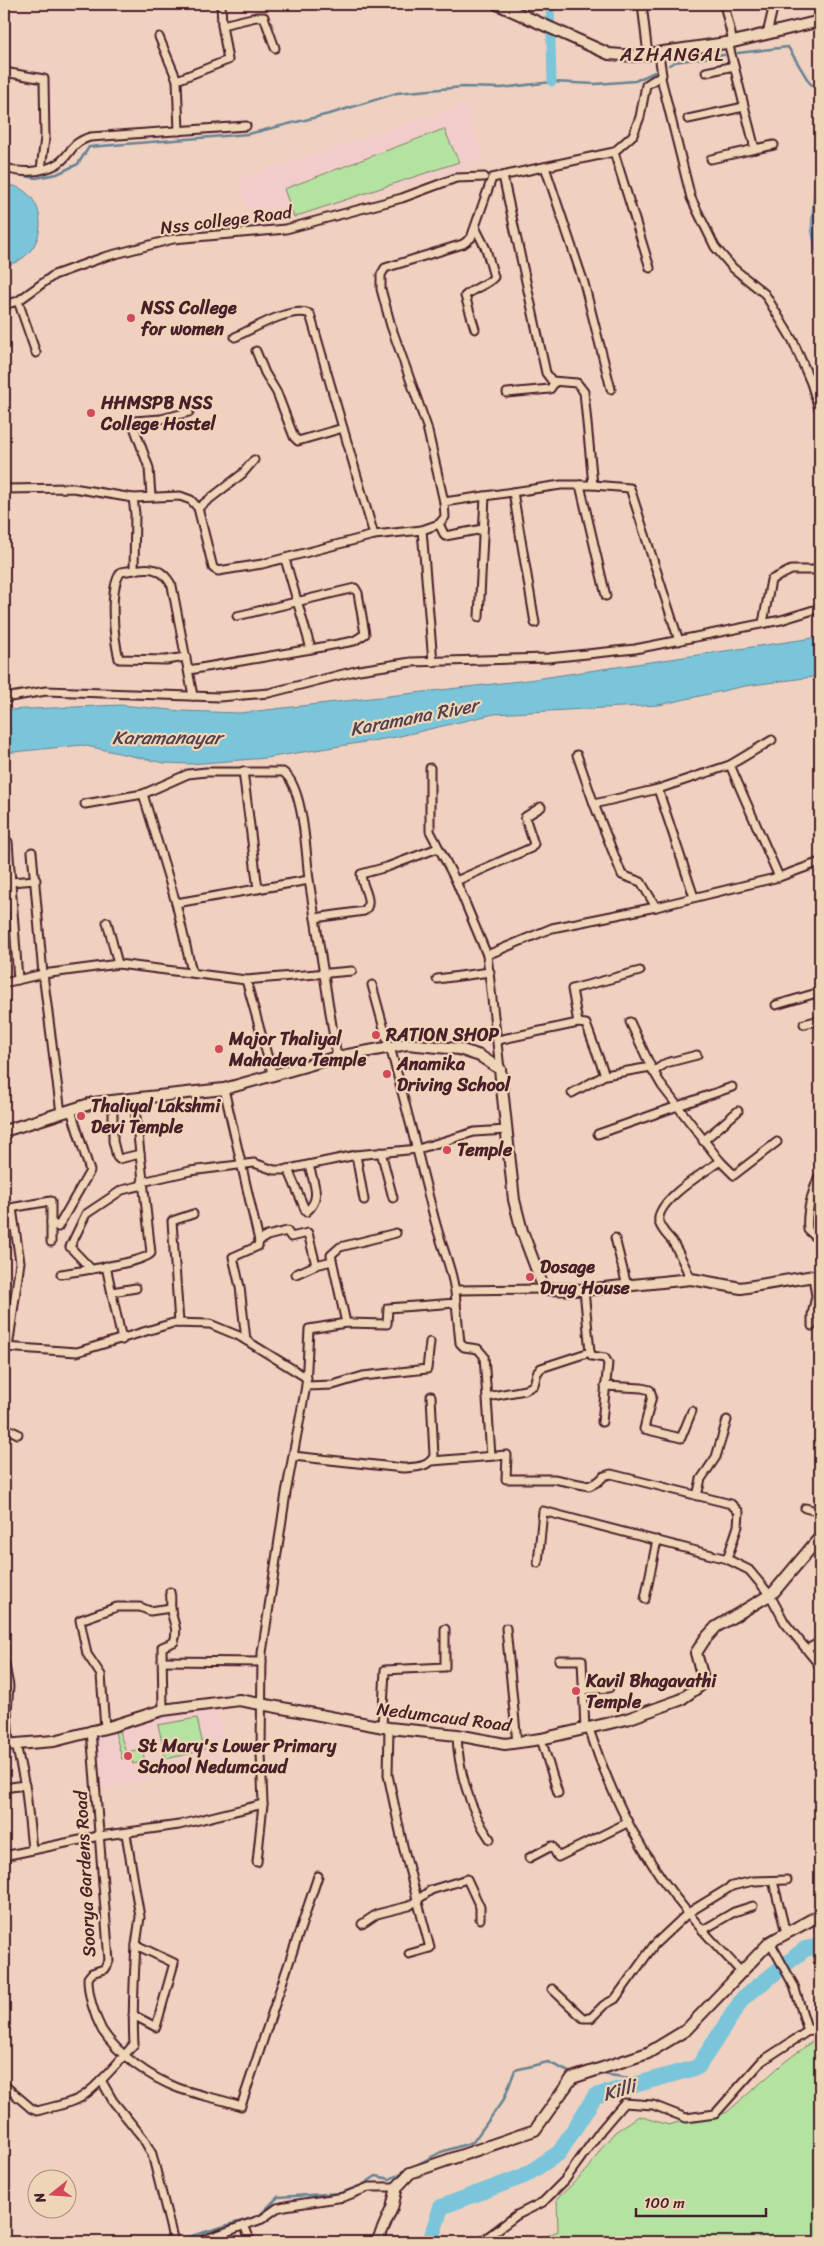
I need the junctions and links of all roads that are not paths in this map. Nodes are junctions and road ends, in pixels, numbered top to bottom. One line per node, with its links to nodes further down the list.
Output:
1 (221, 4): 7 (street)
2 (497, 4): 13 (street)
3 (642, 4): 13 (street)
4 (724, 4): 10 (street)
5 (774, 4): 8 (street)
6 (820, 21): 8 (street)
7 (222, 24): 11 (street); 18 (street)
8 (767, 34): 10 (street)
9 (159, 37): 18 (street)
10 (730, 42): 12 (street); 14 (street)
11 (275, 48)
12 (659, 54): 13 (street); 17 (street)
13 (648, 55)
14 (734, 66): 16 (street); 19 (street)
15 (4, 72): 29 (street)
16 (706, 72)
17 (661, 78): 25 (street); 44 (street)
18 (177, 80): 22 (street)
19 (744, 107): 20 (street); 24 (street)
20 (688, 119)
21 (246, 126): 22 (street)
22 (178, 131): 29 (street)
23 (774, 145): 24 (street)
24 (755, 149): 26 (street)
25 (614, 152): 28 (street); 33 (street)
26 (711, 159)
27 (4, 166): 29 (street)
28 (545, 167): 30 (street); 41 (street)
29 (41, 169)
30 (503, 176): 32 (street); 40 (street)
31 (484, 177): 34 (street, Nss college Road)
32 (476, 229): 36 (street); 54 (street)
33 (650, 268)
34 (18, 301): 35 (street, Nss college Road); 39 (street)
35 (4, 305)
36 (475, 330)
37 (235, 337): 45 (street)
38 (256, 351): 45 (street)
39 (36, 353)
40 (555, 382): 42 (street); 48 (street)
41 (611, 389)
42 (507, 393)
43 (189, 412): 51 (street)
44 (820, 412)
45 (343, 428): 59 (street)
46 (254, 460): 55 (street)
47 (580, 485): 48 (street); 50 (street); 63 (street)
48 (593, 485): 70 (street)
49 (4, 489): 53 (street)
50 (513, 492): 52 (street); 68 (street)
51 (151, 496): 53 (street); 55 (street)
52 (485, 496): 54 (street); 57 (street)
53 (133, 498): 61 (street)
54 (444, 502): 56 (street)
55 (198, 508): 60 (street)
56 (439, 524): 57 (street); 58 (street)
57 (483, 529): 67 (street)
58 (422, 530): 59 (street); 73 (street)
59 (374, 535): 60 (street)
60 (285, 559): 64 (street)
61 (134, 570): 72 (street); 72 (street)
62 (819, 570): 69 (street)
63 (606, 596)
64 (298, 601): 66 (street); 71 (street); 71 (street)
65 (820, 608): 69 (street)
66 (237, 616)
67 (479, 617)
68 (535, 623)
69 (763, 623): 70 (street)
70 (679, 641): 73 (street)
71 (311, 649): 74 (street)
72 (186, 657): 74 (street)
73 (433, 662): 75 (street)
74 (189, 670): 75 (street)
75 (192, 696): 76 (street)
76 (4, 698)
77 (772, 740): 79 (street)
78 (577, 755): 85 (street)
79 (730, 765): 82 (street); 91 (street)
80 (430, 768): 88 (street)
81 (243, 772): 83 (street); 93 (street); 96 (street)
82 (658, 789): 85 (street); 97 (street)
83 (143, 794): 84 (street); 98 (street)
84 (85, 804)
85 (594, 804): 99 (street)
86 (541, 806): 94 (street)
87 (8, 842): 95 (street)
88 (438, 848): 94 (street); 100 (street)
89 (32, 852): 92 (street)
90 (820, 862): 91 (street)
91 (779, 877): 97 (street)
92 (36, 880): 95 (street); 108 (street)
93 (309, 880): 96 (street); 100 (street)
94 (456, 881): 102 (street)
95 (11, 882): 111 (street)
96 (258, 889): 98 (street)
97 (694, 897): 99 (street)
98 (176, 903): 105 (street)
99 (656, 907): 102 (street)
100 (315, 918): 109 (street)
101 (106, 922): 103 (street)
102 (487, 955): 106 (street)
103 (118, 964): 105 (street); 108 (street)
104 (352, 971): 109 (street)
105 (192, 972): 112 (street)
106 (490, 972): 110 (street); 121 (street)
107 (640, 972): 119 (street)
108 (43, 974): 111 (street); 137 (street)
109 (324, 974): 112 (street); 124 (street)
110 (437, 979)
111 (18, 980): 113 (street)
112 (246, 980): 128 (street)
113 (4, 983)
114 (372, 985): 122 (street)
115 (820, 992): 116 (street)
116 (776, 1005)
117 (820, 1020): 120 (street)
118 (630, 1022): 126 (street)
119 (578, 1023): 121 (street); 127 (street)
120 (804, 1024)
121 (498, 1040): 125 (street)
122 (389, 1047): 124 (street); 125 (street); 143 (street)
123 (697, 1056): 126 (street)
124 (337, 1057): 128 (street)
125 (500, 1069): 138 (street)
126 (652, 1069): 127 (street); 134 (street)
127 (605, 1075): 131 (street)
128 (273, 1076): 130 (street)
129 (732, 1087): 134 (street)
130 (224, 1089): 132 (street); 148 (street)
131 (572, 1093)
132 (134, 1099): 133 (street); 145 (street)
133 (113, 1101): 135 (street); 145 (street)
134 (677, 1105): 140 (street); 141 (street)
135 (71, 1110): 137 (street); 157 (street)
136 (738, 1111): 141 (street)
137 (61, 1114): 139 (street)
138 (507, 1130): 143 (street); 173 (street)
139 (4, 1131)
140 (598, 1134)
141 (702, 1141): 147 (street)
142 (777, 1142): 147 (street)
143 (418, 1149): 144 (street); 174 (street)
144 (380, 1152): 146 (street); 153 (street)
145 (140, 1154): 152 (street)
146 (356, 1155): 149 (street); 154 (street)
147 (720, 1161): 170 (street)
148 (242, 1164): 150 (street); 152 (street); 160 (street)
149 (309, 1165): 150 (street); 150 (street)
150 (288, 1169)
151 (818, 1178): 161 (street)
152 (143, 1184): 165 (street); 166 (street)
153 (393, 1198)
154 (364, 1200)
155 (8, 1209): 157 (street); 184 (street)
156 (193, 1214): 178 (street)
157 (51, 1222): 162 (street)
158 (396, 1233): 163 (street)
159 (615, 1238): 171 (street)
160 (259, 1241): 164 (street); 182 (street)
161 (820, 1241)
162 (51, 1242)
163 (332, 1261): 164 (street); 179 (street)
164 (316, 1265): 168 (street)
165 (106, 1266): 166 (street); 176 (street)
166 (91, 1269): 167 (street)
167 (61, 1274)
168 (296, 1274)
169 (817, 1276): 170 (street); 180 (street)
170 (691, 1279): 171 (street)
171 (627, 1286): 175 (street)
172 (136, 1288): 176 (street)
173 (544, 1289): 174 (street); 175 (street)
174 (456, 1290): 177 (street)
175 (584, 1290): 185 (street)
176 (112, 1292): 181 (street)
177 (456, 1303): 179 (street); 190 (street)
178 (178, 1323): 181 (street); 182 (street)
179 (346, 1323): 186 (street)
180 (812, 1326)
181 (122, 1340): 184 (street)
182 (246, 1340): 186 (street)
183 (430, 1342): 187 (street)
184 (6, 1348)
185 (590, 1352): 188 (street); 190 (street)
186 (307, 1378): 187 (street)
187 (306, 1386): 196 (street)
188 (606, 1386): 191 (street); 193 (street)
189 (431, 1396): 198 (street)
190 (487, 1397): 197 (street)
191 (692, 1411)
192 (727, 1420): 199 (street)
193 (602, 1422)
194 (4, 1427): 195 (street)
195 (18, 1434)
196 (293, 1456): 198 (street); 218 (street)
197 (491, 1456): 198 (street); 199 (street)
198 (432, 1461)
199 (697, 1496): 204 (street)
200 (805, 1508): 201 (street)
201 (820, 1512)
202 (656, 1540): 204 (street); 205 (street); 208 (street)
203 (819, 1540): 207 (street, Nedumcaud Road)
204 (726, 1559): 207 (street)
205 (538, 1564)
206 (170, 1592): 209 (street)
207 (770, 1595): 214 (street); 227 (street, Nedumcaud Road)
208 (645, 1600)
209 (170, 1608): 217 (street); 225 (street)
210 (506, 1628): 230 (street)
211 (445, 1629): 224 (street)
212 (820, 1642): 214 (street)
213 (4, 1646): 215 (street)
214 (807, 1648): 219 (street)
215 (4, 1658): 231 (street)
216 (559, 1660): 221 (street)
217 (162, 1661): 218 (street); 223 (street)
218 (262, 1662): 222 (street)
219 (820, 1666)
220 (609, 1688): 221 (street)
221 (582, 1690): 227 (street)
222 (262, 1704): 223 (street, Nedumcaud Road); 224 (street, Nedumcaud Road); 235 (street)
223 (163, 1710): 225 (street, Nedumcaud Road)
224 (386, 1727): 228 (street, Nedumcaud Road); 247 (street)
225 (105, 1728): 226 (street, Nedumcaud Road)
226 (91, 1730): 231 (street, Nedumcaud Road); 238 (street, Soorya Gardens Road)
227 (587, 1730): 229 (street, Nedumcaud Road); 236 (street)
228 (457, 1735): 230 (street, Nedumcaud Road); 239 (street)
229 (541, 1740): 230 (street, Nedumcaud Road); 234 (street)
230 (517, 1743)
231 (10, 1745): 232 (street)
232 (25, 1785): 233 (street); 240 (street)
233 (4, 1788)
234 (558, 1793)
235 (263, 1804): 237 (street); 243 (street)
236 (627, 1823): 242 (street); 249 (street)
237 (126, 1834): 238 (street); 256 (street)
238 (100, 1836): 240 (street); 263 (street, Soorya Gardens Road)
239 (490, 1839)
240 (32, 1849): 241 (street)
241 (4, 1856)
242 (530, 1858)
243 (257, 1862)
244 (318, 1876): 263 (street)
245 (787, 1880): 246 (street)
246 (773, 1881): 249 (street); 254 (street)
247 (419, 1899): 251 (street); 252 (street); 257 (street)
248 (753, 1906): 253 (street)
249 (688, 1913): 253 (street); 259 (street)
250 (820, 1915): 254 (street)
251 (480, 1919)
252 (362, 1924)
253 (703, 1930): 258 (street)
254 (786, 1933): 255 (street)
255 (770, 1942): 258 (street); 262 (street)
256 (136, 1945): 260 (street); 260 (street)
257 (409, 1954)
258 (742, 1973): 266 (street)
259 (552, 1989)
260 (133, 2015): 263 (street)
261 (820, 2026): 262 (street)
262 (808, 2031): 272 (street)
263 (126, 2055): 264 (street)
264 (101, 2080): 265 (street); 268 (street)
265 (4, 2085)
266 (397, 2187): 267 (street); 271 (street)
267 (244, 2225): 269 (street); 270 (street)
268 (174, 2242)
269 (198, 2242)
270 (251, 2242)
271 (378, 2242)
272 (481, 2242)

